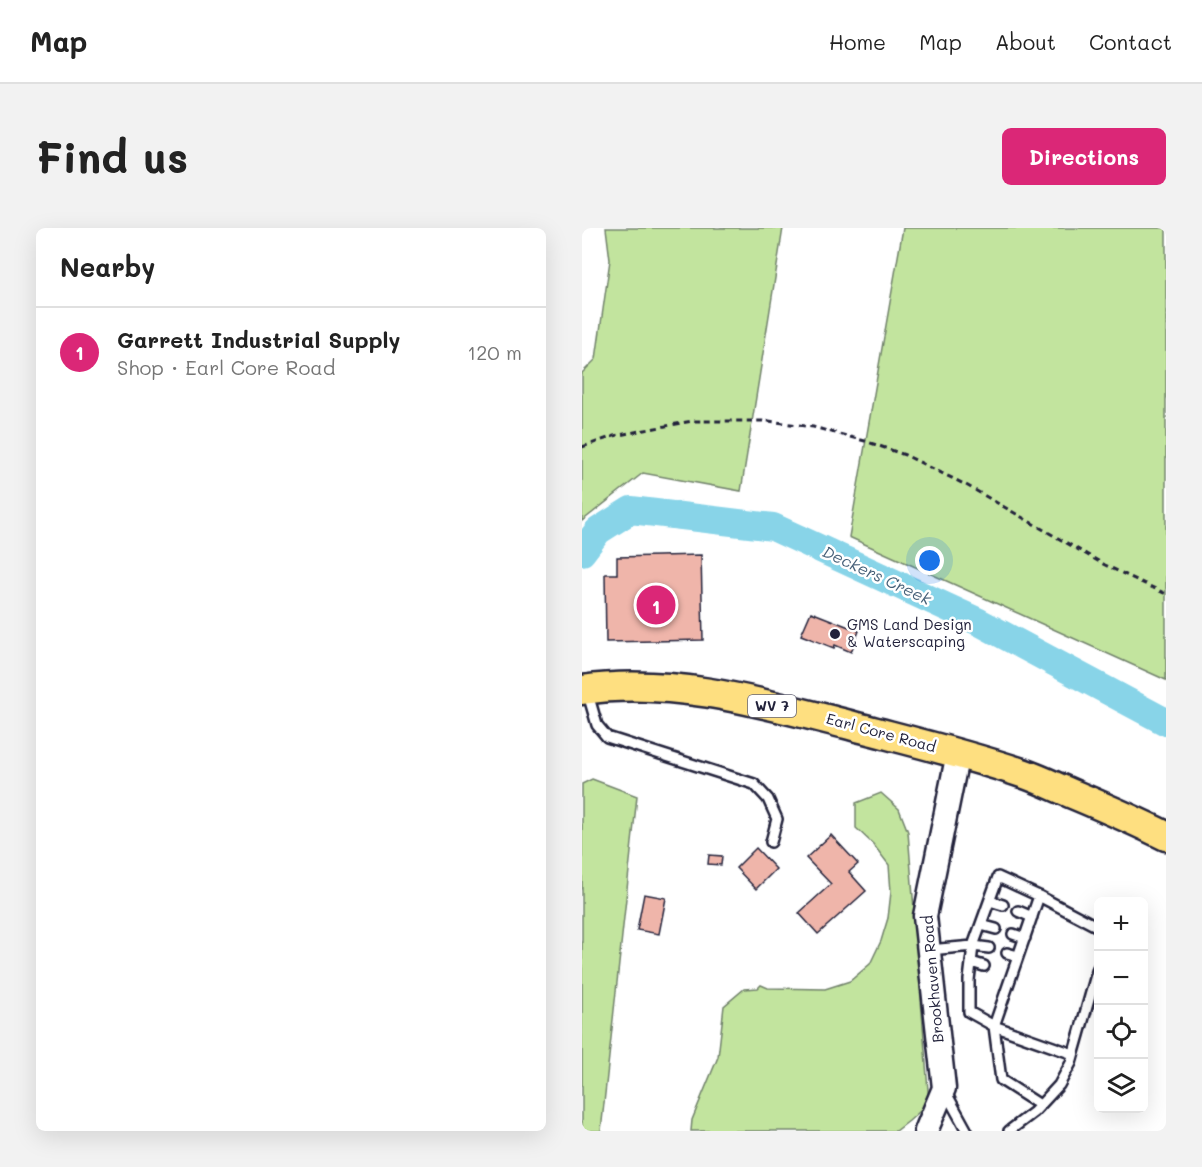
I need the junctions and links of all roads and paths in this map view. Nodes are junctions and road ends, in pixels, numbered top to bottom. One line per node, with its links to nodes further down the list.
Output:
1 (582, 447): 2 (path)
2 (1166, 594)
3 (584, 689): 4 (main road, Earl Core Road / WV 7); 6 (lane)
4 (958, 753): 5 (main road, Earl Core Road / WV 7); 19 (street, Brookhaven Road)
5 (1166, 836)
6 (771, 842)
7 (1039, 896): 8 (lane); 11 (lane); 13 (lane)
8 (990, 901): 9 (lane); 12 (lane)
9 (1003, 905)
10 (1018, 911): 11 (lane)
11 (1032, 917): 16 (lane)
12 (981, 925): 14 (lane); 17 (lane)
13 (1094, 925)
14 (996, 929)
15 (1012, 934): 16 (lane)
16 (1024, 938): 21 (lane)
17 (973, 946): 18 (lane); 19 (lane); 22 (lane)
18 (989, 948)
19 (929, 950): 31 (street, Brookhaven Road)
20 (1006, 953): 21 (lane)
21 (1018, 956): 25 (lane)
22 (971, 962): 23 (lane); 29 (lane)
23 (984, 966)
24 (1001, 972): 25 (lane)
25 (1012, 976): 28 (lane)
26 (1094, 982): 30 (lane)
27 (996, 990): 28 (lane)
28 (1006, 994): 29 (lane)
29 (994, 1026): 30 (lane); 32 (lane)
30 (1073, 1054): 32 (lane)
31 (944, 1088): 33 (street, Brookhaven Road); 34 (lane)
32 (1040, 1105): 35 (lane)
33 (926, 1131)
34 (967, 1131)
35 (1009, 1131)

